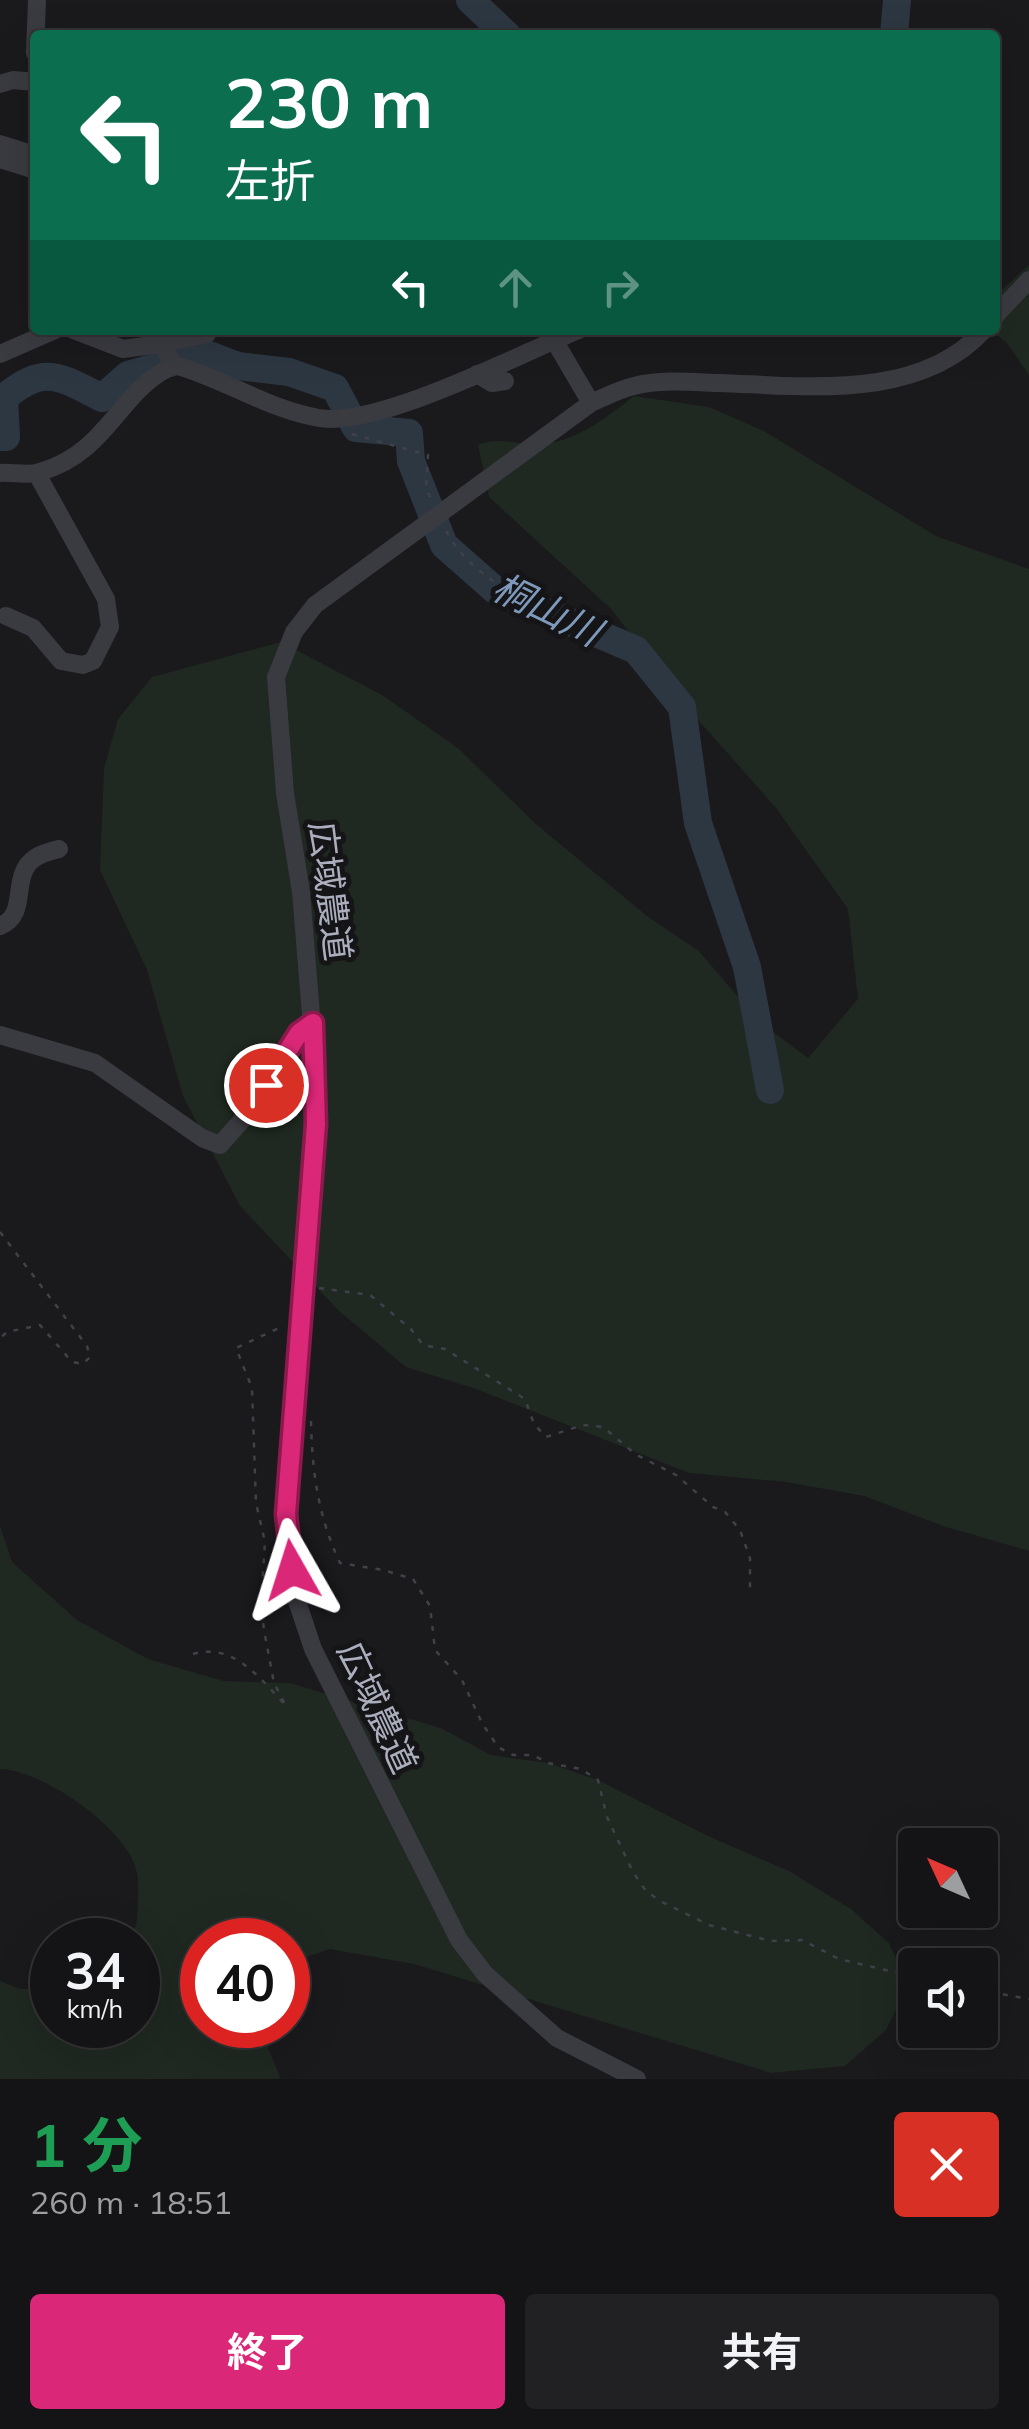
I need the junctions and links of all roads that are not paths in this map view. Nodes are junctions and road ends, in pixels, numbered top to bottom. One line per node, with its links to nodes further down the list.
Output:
1 (38, 0): 2 (street)
2 (36, 30)
3 (30, 82): 4 (street)
4 (0, 84)
5 (0, 144): 6 (street)
6 (30, 153)
7 (0, 159): 8 (street)
8 (30, 168)
9 (1029, 280): 10 (street)
10 (1000, 311)
11 (44, 335): 18 (street)
12 (87, 335): 17 (street)
13 (202, 335): 17 (street)
14 (566, 335): 16 (street)
15 (978, 335): 22 (street, 広域農道)
16 (554, 340): 20 (street); 22 (street)
17 (160, 344): 19 (street)
18 (0, 354)
19 (175, 365): 20 (street); 24 (street)
20 (477, 374): 21 (street)
21 (505, 381)
22 (591, 403): 28 (street, 広域農道)
23 (0, 473): 24 (street)
24 (37, 474): 25 (street)
25 (6, 616)
26 (59, 848): 27 (street)
27 (0, 926)
28 (313, 1023): 29 (street); 30 (street, 広域農道)
29 (0, 1035)
30 (637, 2079)

